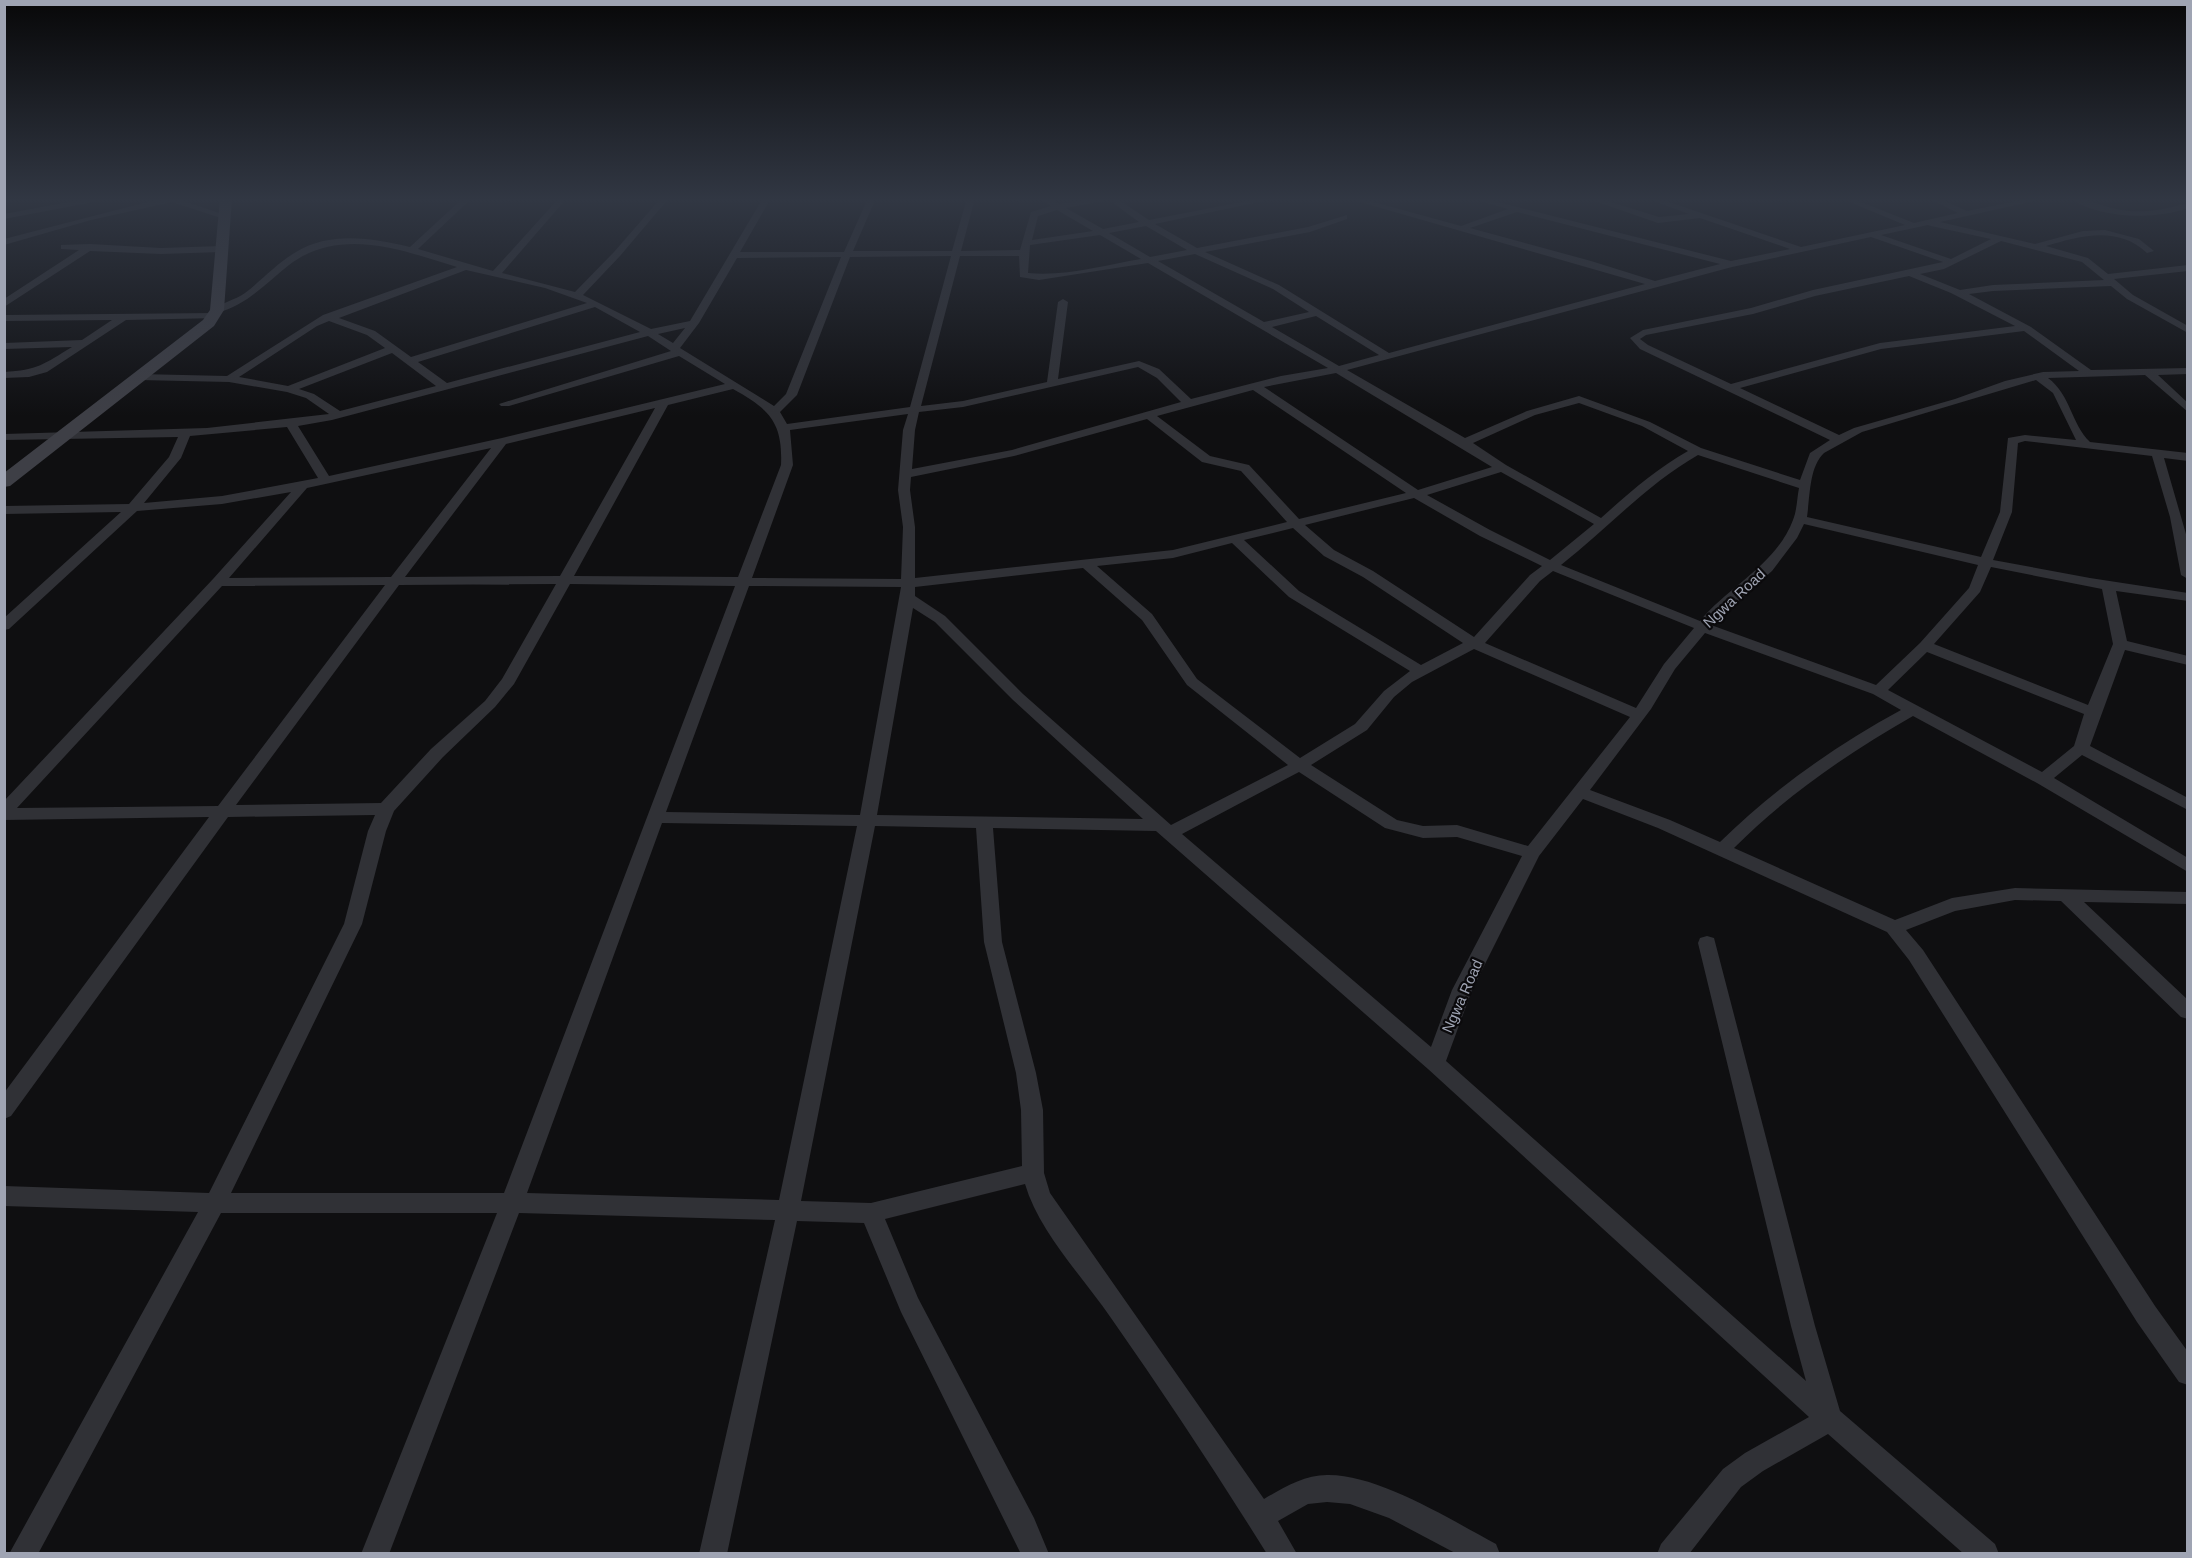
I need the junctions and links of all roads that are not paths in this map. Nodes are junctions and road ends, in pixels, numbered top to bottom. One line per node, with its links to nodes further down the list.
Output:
1 (54, 271): 28 (street)
2 (219, 271): 30 (street)
3 (274, 271): 30 (street)
4 (456, 271): 33 (street)
5 (479, 271): 21 (street)
6 (499, 271): 21 (street)
7 (601, 271): 26 (street)
8 (726, 271): 35 (street)
9 (840, 271): 65 (street)
10 (953, 271): 64 (street)
11 (1022, 271): 12 (street)
12 (1090, 271)
13 (1170, 271): 36 (street)
14 (1240, 271): 31 (street)
15 (1609, 271): 24 (street)
16 (1706, 271): 24 (street)
17 (1917, 271): 20 (street)
18 (2098, 271): 23 (street)
19 (2162, 271): 22 (street); 23 (street)
20 (1908, 273): 25 (street); 58 (street)
21 (495, 275): 26 (street)
22 (2183, 279)
23 (2109, 280): 25 (street); 38 (street)
24 (1655, 284): 44 (street)
25 (1957, 292): 37 (street)
26 (577, 295): 29 (street)
27 (1063, 302): 54 (street)
28 (4, 304)
29 (596, 304): 39 (street); 45 (street)
30 (215, 313): 32 (street); 52 (street)
31 (1318, 313): 36 (street); 44 (street)
32 (125, 316): 34 (street); 40 (street)
33 (327, 317): 42 (street); 53 (street)
34 (4, 318)
35 (694, 323): 39 (street); 43 (street)
36 (1262, 326): 46 (street)
37 (2024, 328): 49 (street); 58 (street)
38 (2187, 330)
39 (647, 333): 43 (street); 57 (street)
40 (84, 343): 41 (street); 50 (street)
41 (4, 346)
42 (393, 349): 45 (street); 59 (street)
43 (677, 350): 55 (street); 62 (street)
44 (1387, 356): 46 (street)
45 (410, 362): 57 (street)
46 (1336, 370): 56 (street); 75 (street)
47 (2147, 371): 48 (street, Ngwa Road); 49 (street, Ngwa Road); 63 (street)
48 (2187, 371)
49 (2088, 373): 51 (street, Ngwa Road)
50 (4, 375)
51 (2038, 376): 73 (street, Ngwa Road); 76 (street)
52 (139, 377): 53 (street); 71 (street)
53 (229, 379): 59 (street)
54 (1052, 385): 60 (street); 64 (street)
55 (734, 386): 61 (street); 65 (street)
56 (1255, 386): 60 (street); 86 (street)
57 (445, 387): 66 (street)
58 (1729, 388): 73 (street)
59 (289, 389): 66 (street)
60 (1188, 402): 67 (street)
61 (663, 403): 74 (street); 98 (street)
62 (505, 404)
63 (2187, 409)
64 (914, 410): 69 (street); 81 (street)
65 (774, 412): 69 (street)
66 (338, 415): 68 (street)
67 (1149, 415): 81 (street); 90 (street)
68 (291, 424): 70 (street); 82 (street)
69 (783, 428): 100 (street)
70 (185, 434): 71 (street); 87 (street)
71 (63, 436): 72 (street); 83 (street)
72 (4, 437)
73 (1837, 439): 84 (street, Ngwa Road)
74 (502, 442): 82 (street); 97 (street)
75 (1464, 443): 77 (street); 80 (street)
76 (2086, 445): 78 (street); 94 (street)
77 (1697, 451): 84 (street); 91 (street)
78 (2157, 453): 79 (street); 96 (street)
79 (2187, 457)
80 (1502, 468): 86 (street); 91 (street)
81 (905, 474): 102 (street)
82 (326, 481): 85 (street)
83 (4, 482)
84 (1805, 486): 89 (street, Ngwa Road)
85 (302, 487): 87 (street); 99 (street)
86 (1416, 494): 90 (street); 95 (street)
87 (133, 508): 88 (street); 104 (street)
88 (4, 510)
89 (1800, 519): 94 (street); 105 (street, Ngwa Road)
90 (1296, 524): 92 (street); 106 (street)
91 (1603, 524): 95 (street)
92 (1235, 539): 93 (street); 110 (street)
93 (1086, 564): 102 (street); 116 (street)
94 (1985, 564): 101 (street); 108 (street)
95 (1552, 566): 105 (street); 106 (street)
96 (2187, 575)
97 (394, 580): 98 (street); 99 (street); 121 (street)
98 (565, 580): 100 (street); 120 (street)
99 (218, 582): 122 (street)
100 (744, 582): 102 (street); 123 (street)
101 (2109, 588): 103 (street); 107 (street)
102 (909, 590): 124 (street); 126 (street)
103 (2187, 597)
104 (4, 626)
105 (1703, 627): 111 (street); 114 (street, Ngwa Road)
106 (1473, 643): 110 (street); 114 (street)
107 (2120, 644): 109 (street); 113 (street)
108 (1925, 646): 111 (street); 113 (street)
109 (2187, 661)
110 (1420, 671): 116 (street)
111 (1878, 691): 112 (street)
112 (1912, 710): 117 (street); 127 (street)
113 (2093, 712): 115 (street)
114 (1639, 715): 118 (street, Ngwa Road)
115 (2081, 748): 117 (street); 119 (street)
116 (1299, 765): 126 (street); 128 (street)
117 (2043, 779): 129 (street)
118 (1580, 792): 127 (street); 128 (street, Ngwa Road)
119 (2187, 805)
120 (386, 809): 121 (street); 139 (street)
121 (220, 812): 122 (street); 136 (street)
122 (4, 813)
123 (656, 817): 124 (street); 140 (street)
124 (867, 821): 125 (street); 141 (street)
125 (984, 822): 126 (street); 137 (street)
126 (1165, 829): 135 (street)
127 (1722, 850): 132 (street)
128 (1532, 853): 135 (street, Ngwa Road)
129 (2187, 866)
130 (2064, 894): 131 (street); 132 (street); 134 (street)
131 (2187, 898)
132 (1894, 927): 143 (street)
133 (1707, 943): 144 (street)
134 (2187, 1012)
135 (1435, 1063): 144 (street)
136 (4, 1110)
137 (1033, 1173): 142 (street); 145 (street)
138 (4, 1196): 139 (street)
139 (215, 1203): 140 (street); 146 (street)
140 (512, 1203): 141 (street); 147 (street)
141 (788, 1210): 142 (street); 148 (street)
142 (870, 1213): 149 (street)
143 (2187, 1373)
144 (1830, 1419): 152 (street); 153 (street)
145 (1259, 1516): 150 (street); 151 (street)
146 (23, 1554)
147 (375, 1554)
148 (713, 1554)
149 (1035, 1554)
150 (1282, 1554)
151 (1486, 1554)
152 (1671, 1554)
153 (1984, 1554)

